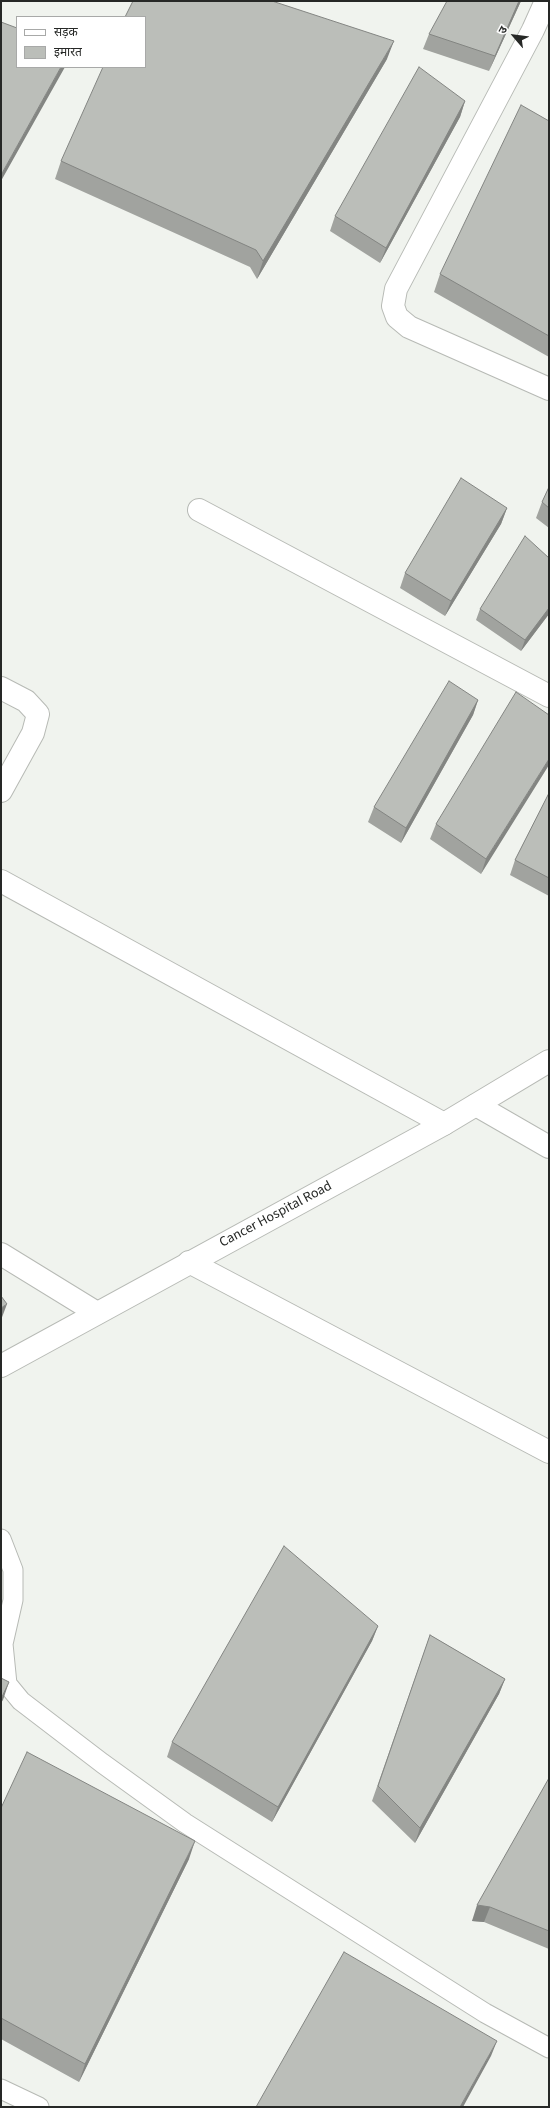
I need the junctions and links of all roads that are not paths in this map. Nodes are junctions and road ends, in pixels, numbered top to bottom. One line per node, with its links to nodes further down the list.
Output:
1 (546, 1): 2 (street)
2 (541, 34): 3 (street)
3 (549, 389)
4 (199, 510): 6 (street)
5 (1, 688): 7 (street)
6 (549, 696)
7 (1, 791)
8 (1, 881): 11 (street)
9 (549, 1061): 10 (street, Cancer Hospital Road)
10 (476, 1105): 11 (street, Cancer Hospital Road); 12 (street)
11 (444, 1124): 14 (street, Cancer Hospital Road)
12 (549, 1147)
13 (1, 1254): 15 (street)
14 (189, 1262): 15 (street, Cancer Hospital Road); 17 (street)
15 (97, 1313): 16 (street, Cancer Hospital Road)
16 (1, 1366)
17 (549, 1452)
18 (1, 1539): 19 (lane)
19 (549, 2048)
20 (1, 2089): 21 (lane)
21 (39, 2107)

